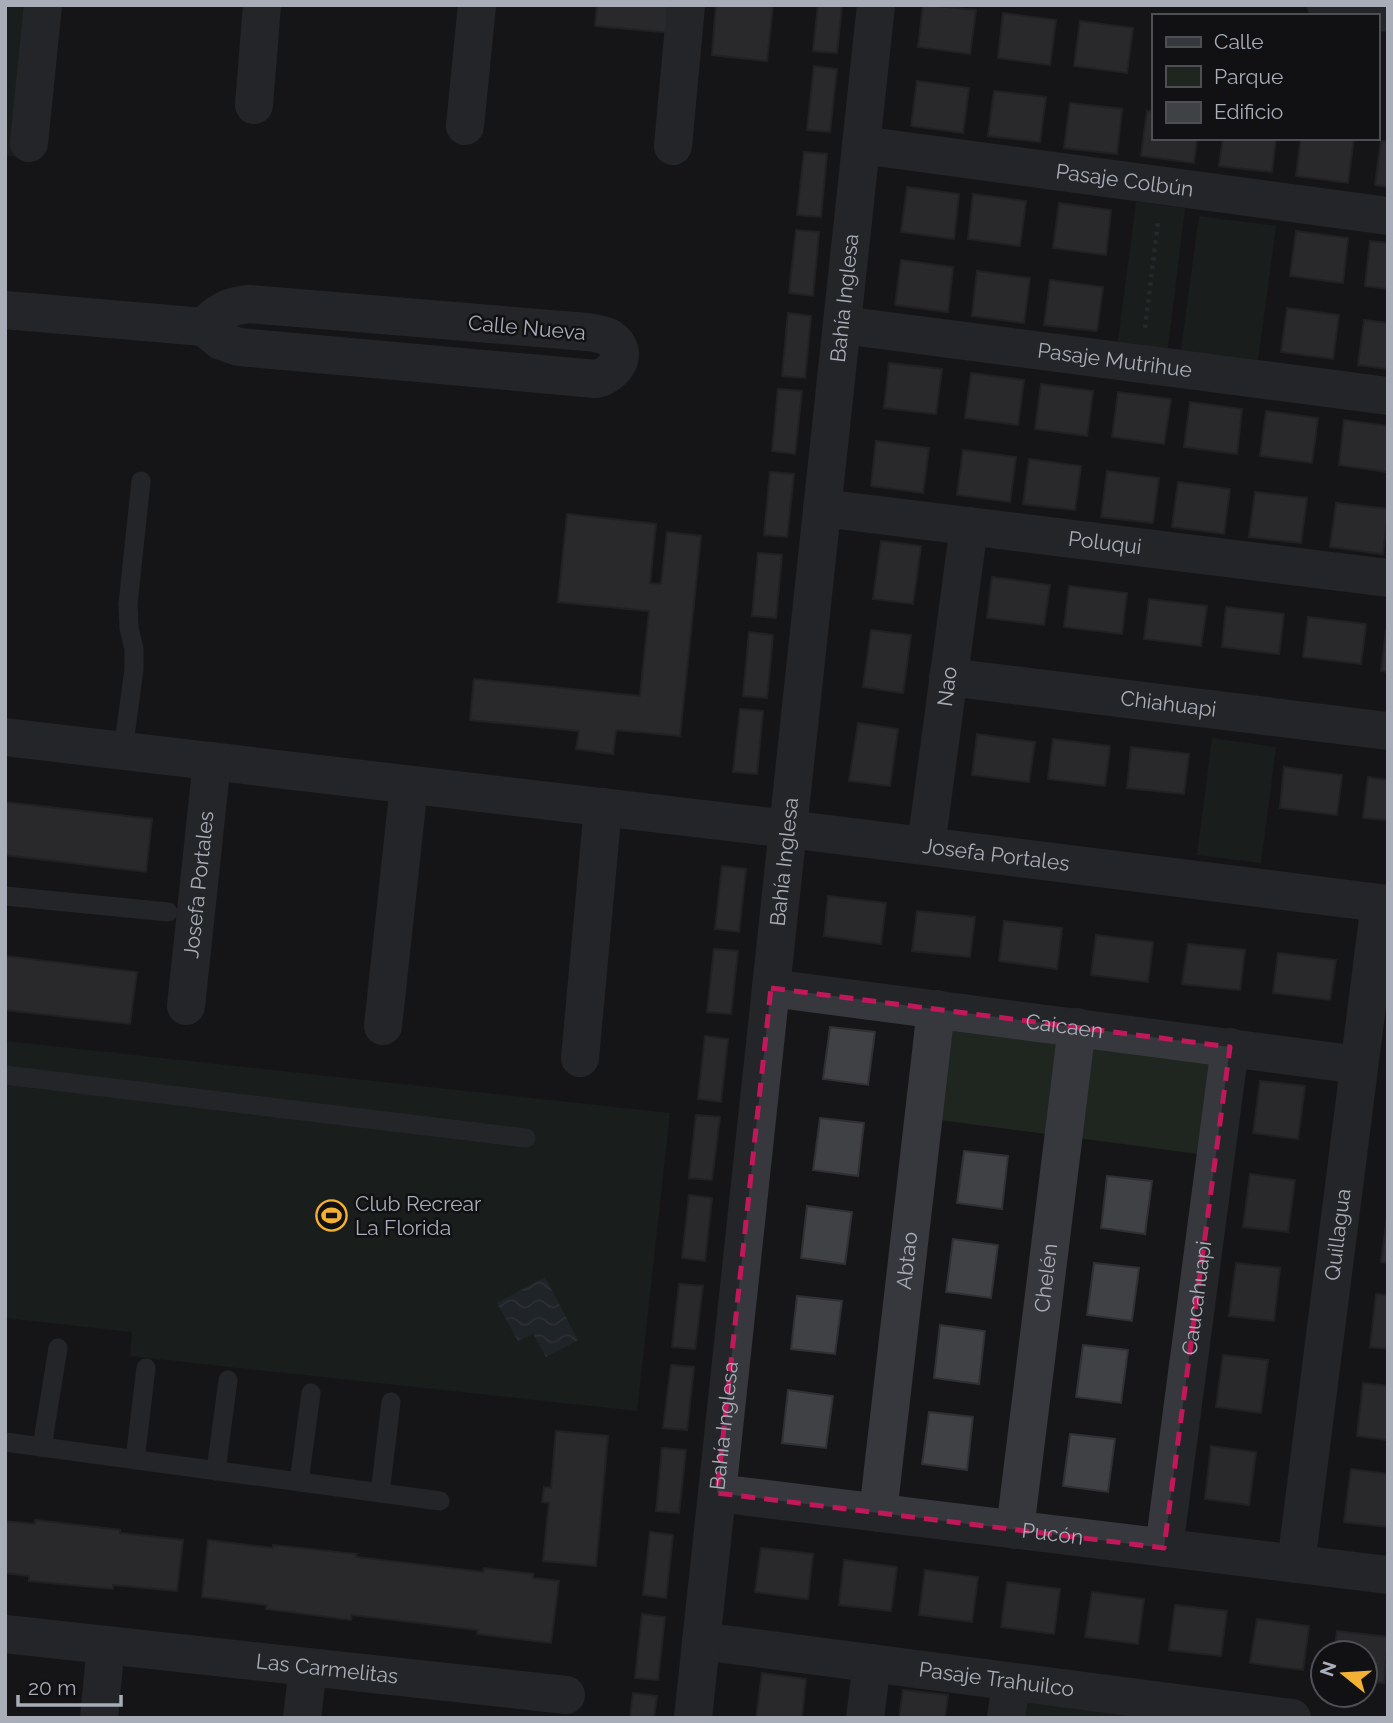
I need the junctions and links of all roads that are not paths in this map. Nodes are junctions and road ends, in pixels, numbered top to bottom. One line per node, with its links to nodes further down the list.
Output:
1 (43, 5): 10 (street)
2 (262, 5): 8 (street)
3 (477, 5): 9 (street)
4 (687, 5): 12 (street)
5 (876, 5): 11 (street, Bahía Inglesa)
6 (1326, 5): 7 (street)
7 (1388, 13)
8 (254, 105)
9 (465, 126)
10 (29, 143)
11 (861, 145): 13 (street, Pasaje Colbún); 15 (street, Bahía Inglesa)
12 (673, 146)
13 (1388, 216)
14 (5, 310): 16 (street, Calle Nueva)
15 (842, 326): 17 (street, Pasaje Mutrihue); 19 (street, Bahía Inglesa)
16 (204, 327): 16 (street, Calle Nueva)
17 (1388, 396)
18 (141, 481): 25 (lane)
19 (822, 508): 20 (street, Poluqui); 29 (street, Bahía Inglesa)
20 (969, 526): 21 (street, Poluqui); 22 (street, Nao)
21 (1388, 578)
22 (948, 677): 23 (street, Chiahuapi); 30 (street, Nao)
23 (1388, 732)
24 (5, 737): 25 (street, Josefa Portales)
25 (123, 751): 26 (street, Josefa Portales)
26 (212, 761): 27 (street, Josefa Portales); 35 (street, Josefa Portales)
27 (409, 785): 28 (street, Josefa Portales); 37 (street)
28 (603, 807): 29 (street, Josefa Portales); 40 (street)
29 (788, 829): 30 (street, Josefa Portales); 34 (street, Bahía Inglesa)
30 (926, 846): 32 (street, Josefa Portales)
31 (5, 896): 33 (lane)
32 (1384, 904): 41 (street, Quillagua)
33 (169, 912)
34 (771, 988): 36 (street, Caicaen); 55 (street, Bahía Inglesa)
35 (186, 1006)
36 (936, 1009): 38 (street, Caicaen); 57 (street, Abtao)
37 (383, 1026)
38 (1077, 1027): 39 (street, Caicaen); 58 (street, Chelén)
39 (1230, 1047): 41 (street, Caicaen); 59 (street, Caucahuapi)
40 (580, 1058)
41 (1359, 1065): 60 (street, Quillagua)
42 (5, 1075): 43 (lane)
43 (526, 1138)
44 (58, 1348): 50 (lane)
45 (146, 1368): 51 (lane)
46 (228, 1380): 52 (lane)
47 (311, 1393): 53 (lane)
48 (391, 1402): 54 (lane)
49 (5, 1442): 50 (lane)
50 (42, 1447): 51 (lane)
51 (135, 1460): 52 (lane)
52 (216, 1471): 53 (lane)
53 (299, 1482): 54 (lane)
54 (380, 1493): 56 (lane)
55 (717, 1493): 57 (street, Pucón); 63 (street, Bahía Inglesa)
56 (440, 1501)
57 (878, 1513): 58 (street, Pucón)
58 (1015, 1530): 59 (street, Pucón)
59 (1164, 1548): 60 (street, Pucón)
60 (1296, 1564): 61 (street, Pucón)
61 (1388, 1575)
62 (5, 1634): 64 (street, Las Carmelitas)
63 (701, 1641): 65 (street, Pasaje Trahuilco); 73 (street, Bahía Inglesa)
64 (106, 1645): 66 (street, Las Carmelitas); 71 (street)
65 (872, 1663): 68 (street, Pasaje Trahuilco); 74 (street)
66 (308, 1667): 69 (street, Las Carmelitas); 72 (street)
67 (566, 1695): 69 (street, Las Carmelitas)
68 (1009, 1700): 70 (street, Pasaje Trahuilco)
69 (508, 1703)
70 (1156, 1709): 75 (street, Pasaje Trahuilco)
71 (99, 1718)
72 (302, 1718)
73 (693, 1718)
74 (865, 1718)
75 (1291, 1718)

